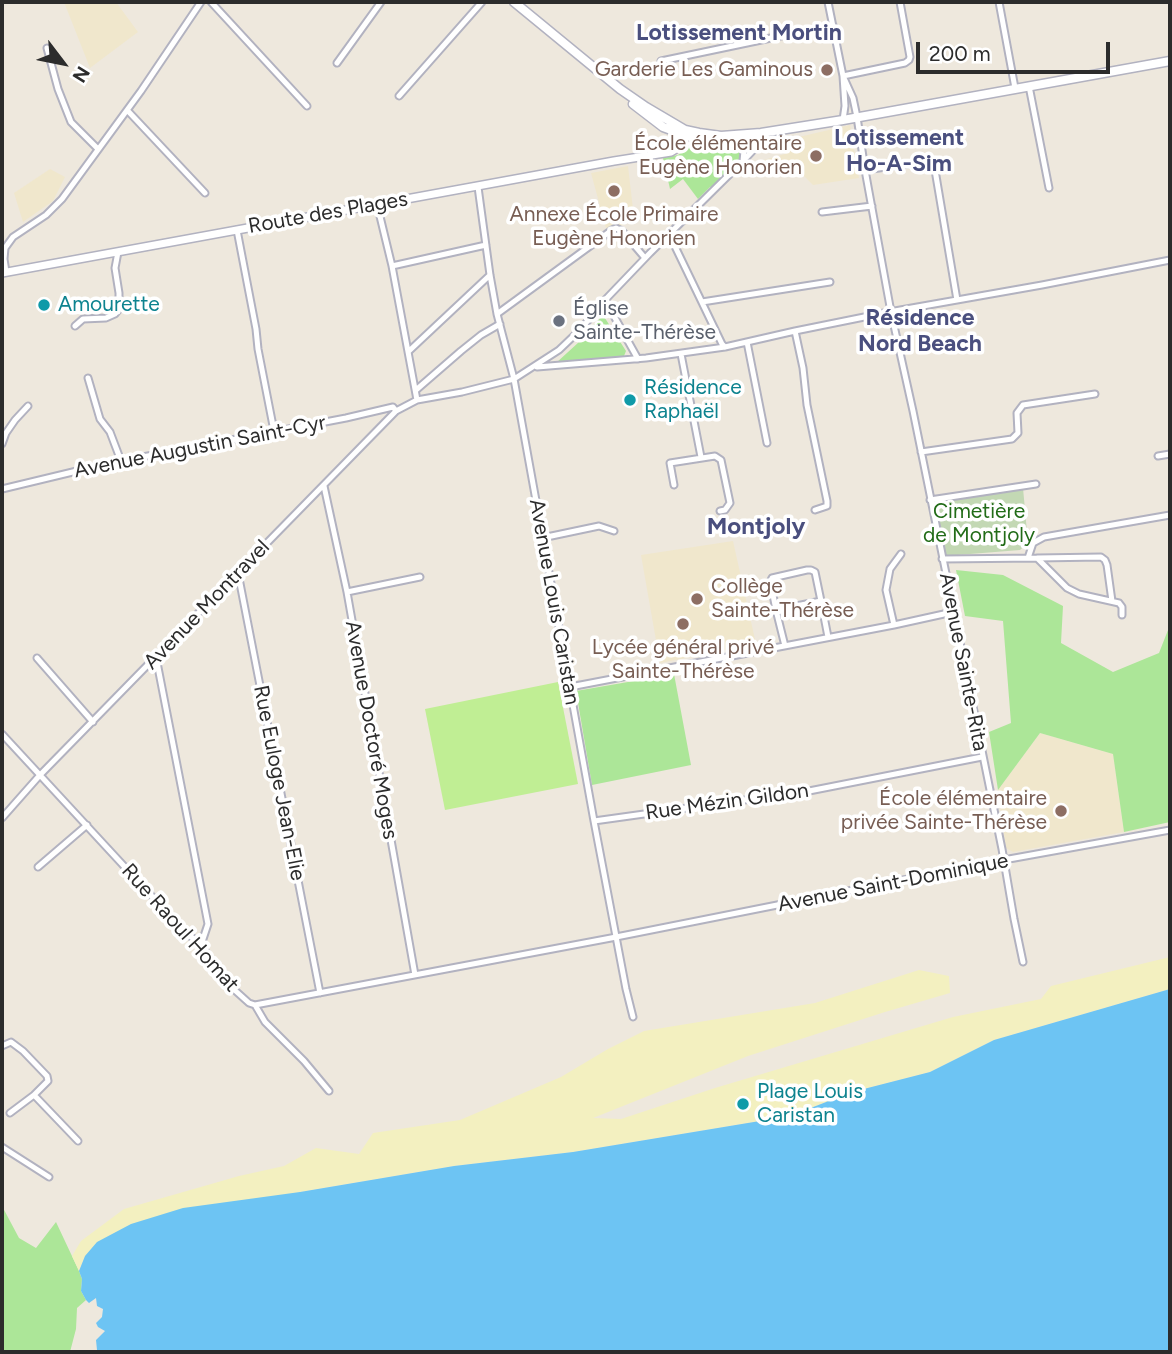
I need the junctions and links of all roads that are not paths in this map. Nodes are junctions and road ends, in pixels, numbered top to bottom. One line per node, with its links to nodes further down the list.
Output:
1 (201, 2): 20 (street)
2 (211, 2): 19 (street)
3 (381, 2): 13 (street)
4 (482, 2): 18 (street)
5 (514, 2): 16 (main road)
6 (828, 2): 9 (street)
7 (900, 2): 14 (street)
8 (999, 2): 17 (street)
9 (833, 25): 11 (street); 14 (street)
10 (47, 48): 28 (street)
11 (661, 61)
12 (1170, 61): 15 (main road)
13 (337, 62)
14 (843, 76): 21 (street, Avenue Sainte-Rita); 22 (street)
15 (1029, 86): 17 (main road); 33 (street)
16 (620, 89): 23 (main road); 24 (main road)
17 (1015, 89): 21 (main road)
18 (399, 96)
19 (307, 106)
20 (127, 110): 28 (street); 34 (street)
21 (857, 117): 22 (main road); 31 (street, Avenue Sainte-Rita)
22 (843, 120): 25 (main road)
23 (663, 127): 24 (main road); 27 (street)
24 (684, 132): 25 (main road); 26 (main road); 27 (street, Route des Plages); 29 (street, Route des Plages)
25 (757, 134): 26 (main road); 30 (street, Avenue Montravel)
26 (744, 141): 30 (street)
27 (669, 145): 29 (street, Route des Plages)
28 (98, 149): 45 (street)
29 (654, 155): 32 (street, Route des Plages)
30 (743, 161): 39 (street, Avenue Montravel)
31 (865, 170): 36 (street, Avenue Sainte-Rita); 49 (street)
32 (478, 187): 35 (street, Route des Plages); 40 (street, Avenue Louis Caristan)
33 (1049, 188)
34 (205, 193)
35 (377, 204): 38 (street, Route des Plages); 44 (street)
36 (872, 206): 37 (street); 51 (street, Avenue Sainte-Rita)
37 (822, 212)
38 (237, 230): 41 (street, Route des Plages); 69 (street)
39 (669, 234): 42 (street, Avenue Montravel); 50 (street)
40 (486, 245): 44 (street); 46 (street, Avenue Louis Caristan)
41 (118, 252): 45 (street, Route des Plages); 54 (street)
42 (645, 258): 48 (street, Avenue Montravel); 52 (street)
43 (1170, 260): 49 (street)
44 (392, 266): 58 (street)
45 (4, 273)
46 (490, 275): 52 (street, Avenue Louis Caristan); 58 (street)
47 (831, 282): 50 (street)
48 (605, 300): 60 (street); 61 (street, Avenue Montravel)
49 (957, 300): 51 (street)
50 (702, 302): 57 (street)
51 (891, 312): 55 (street); 72 (street, Avenue Sainte-Rita)
52 (498, 314): 53 (street, Avenue Louis Caristan)
53 (500, 324): 63 (street, Avenue Louis Caristan); 64 (street)
54 (75, 326)
55 (795, 331): 56 (street); 82 (street)
56 (747, 342): 57 (street); 70 (street)
57 (725, 347): 59 (street)
58 (409, 351): 64 (street)
59 (681, 354): 60 (street); 75 (street)
60 (638, 359): 61 (street)
61 (534, 367): 63 (street, Avenue Montravel)
62 (88, 378): 76 (street)
63 (514, 379): 66 (street, Avenue Montravel); 86 (street, Avenue Louis Caristan)
64 (416, 390): 66 (street)
65 (1095, 394): 72 (street)
66 (417, 400): 68 (street, Avenue Montravel)
67 (28, 406): 71 (street)
68 (396, 411): 69 (street, Avenue Augustin Saint-Cyr); 79 (street, Avenue Montravel)
69 (274, 431): 76 (street, Avenue Augustin Saint-Cyr)
70 (767, 443)
71 (2, 444)
72 (921, 452): 81 (street, Avenue Sainte-Rita)
73 (1170, 454): 74 (street)
74 (1158, 456)
75 (701, 457): 78 (street); 83 (street)
76 (121, 461): 80 (street, Avenue Augustin Saint-Cyr)
77 (1036, 484): 81 (street)
78 (674, 485)
79 (324, 486): 91 (street, Avenue Montravel); 93 (street, Avenue Doctoré Moges)
80 (2, 489)
81 (930, 500): 90 (street, Avenue Sainte-Rita)
82 (816, 510)
83 (720, 511)
84 (1170, 515): 88 (street)
85 (614, 531): 86 (street)
86 (542, 538): 104 (street, Avenue Louis Caristan)
87 (901, 554): 99 (street)
88 (1028, 558): 89 (street); 90 (street)
89 (1037, 558): 95 (street); 95 (street)
90 (942, 559): 97 (street, Avenue Sainte-Rita)
91 (238, 573): 102 (street, Avenue Montravel); 119 (street, Rue Euloge Jean-Elie)
92 (420, 577): 93 (street)
93 (346, 593): 118 (street, Avenue Doctoré Moges)
94 (821, 601): 96 (street); 96 (street); 100 (street)
95 (1112, 601): 98 (street)
96 (776, 610): 101 (street)
97 (953, 612): 99 (street); 107 (street, Avenue Sainte-Rita)
98 (1122, 615)
99 (894, 625): 100 (street)
100 (828, 637): 101 (street)
101 (785, 646): 104 (street)
102 (156, 657): 105 (street, Avenue Montravel); 116 (street)
103 (37, 658): 105 (street)
104 (570, 687): 110 (street, Avenue Louis Caristan)
105 (93, 722): 108 (street, Avenue Montravel)
106 (2, 734): 108 (street, Rue Raoul Homat)
107 (982, 757): 110 (street, Rue Mézin Gildon); 113 (street, Avenue Sainte-Rita)
108 (40, 775): 109 (street, Avenue Montravel); 111 (street, Rue Raoul Homat)
109 (2, 818)
110 (594, 821): 115 (street, Avenue Louis Caristan)
111 (87, 825): 114 (street); 116 (street, Rue Raoul Homat)
112 (1170, 830): 113 (street, Avenue Saint-Dominique)
113 (1004, 861): 115 (street, Avenue Saint-Dominique); 117 (street, Avenue Sainte-Rita)
114 (38, 867)
115 (617, 937): 118 (street, Avenue Saint-Dominique); 121 (street, Avenue Louis Caristan)
116 (201, 945): 120 (street, Rue Raoul Homat)
117 (1023, 962)
118 (415, 975): 119 (street, Avenue Saint-Dominique)
119 (320, 993): 120 (street, Avenue Saint-Dominique)
120 (255, 1005): 123 (street, Rue Raoul Homat)
121 (633, 1017)
122 (2, 1046): 124 (street)
123 (329, 1091)
124 (34, 1095): 125 (street); 126 (street)
125 (10, 1113)
126 (78, 1140)
127 (2, 1147): 128 (street)
128 (50, 1177)

